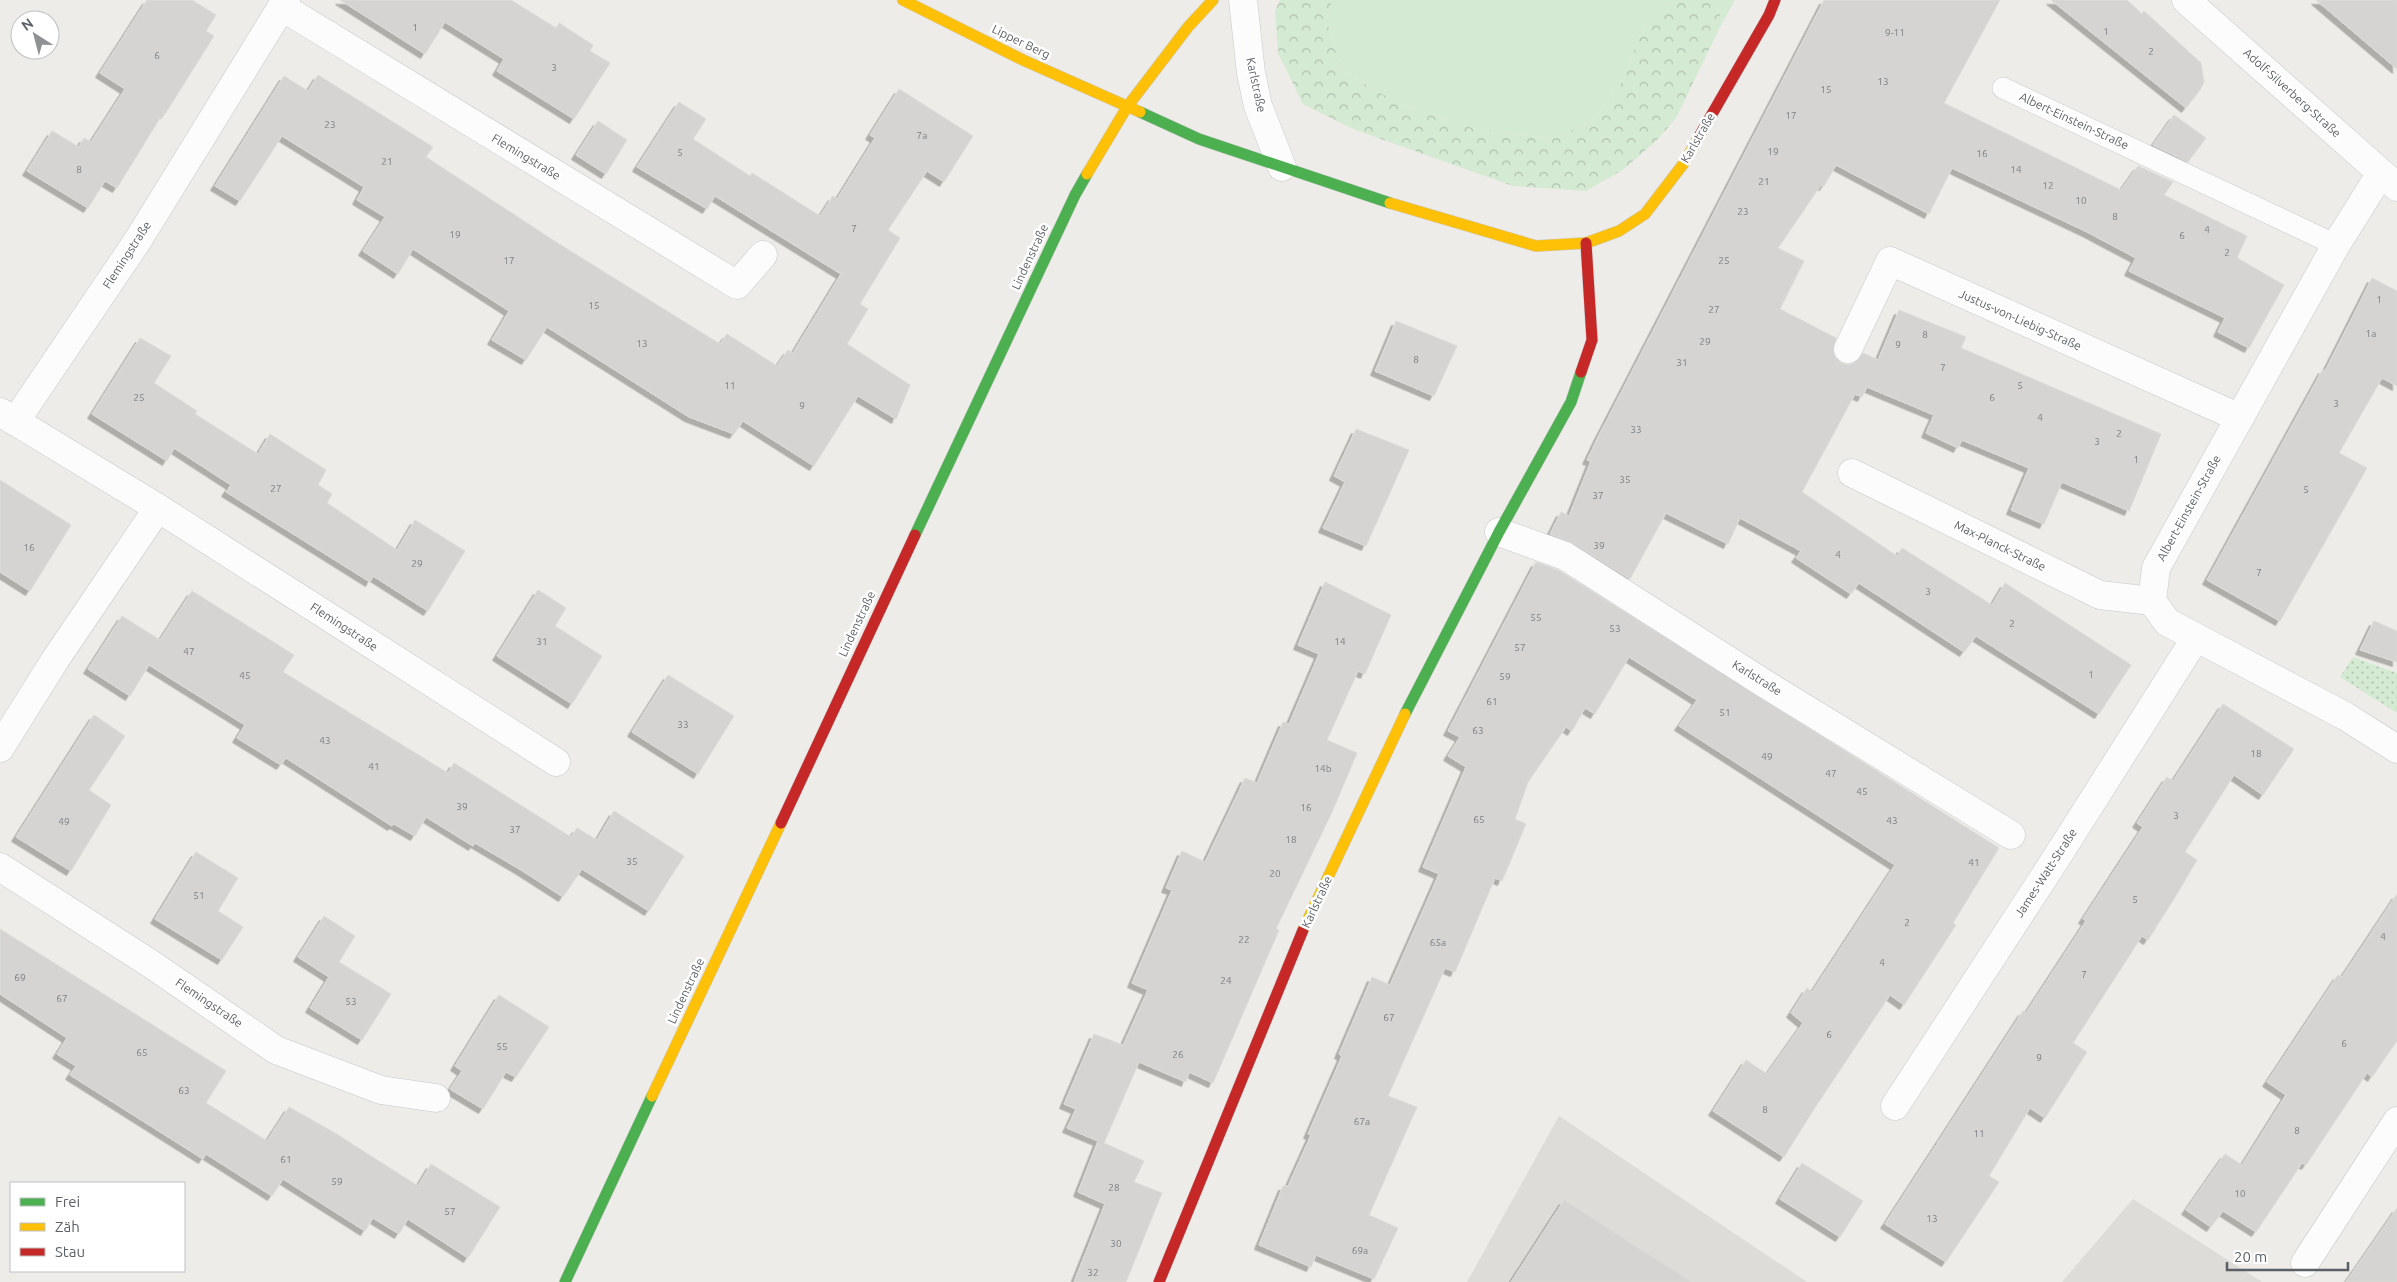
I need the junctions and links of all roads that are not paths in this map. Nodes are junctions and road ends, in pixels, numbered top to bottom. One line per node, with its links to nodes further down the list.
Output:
1 (903, 0): 8 (street, Lipper Berg)
2 (1213, 0): 8 (street, Lindenstraße)
3 (1243, 0): 9 (street, Karlstraße)
4 (1775, 0): 11 (street, Karlstraße)
5 (2186, 0): 10 (street, Adolf-Silverberg-Straße)
6 (284, 4): 13 (street, Flemingstraße); 15 (street, Flemingstraße)
7 (2003, 88): 12 (lane, Albert-Einstein-Straße)
8 (1127, 107): 9 (street, Karlstraße); 31 (street, Lindenstraße)
9 (1282, 167): 11 (street, Karlstraße)
10 (2389, 180): 12 (street, Albert-Einstein-Straße)
11 (1586, 243): 19 (street, Karlstraße)
12 (2336, 245): 16 (street, Albert-Einstein-Straße)
13 (763, 256)
14 (1848, 349): 16 (street, Justus-von-Liebig-Straße)
15 (7, 417): 18 (street, Flemingstraße)
16 (2240, 418): 20 (street, Albert-Einstein-Straße)
17 (1852, 473): 20 (street, Max-Planck-Straße)
18 (158, 508): 22 (street); 24 (street, Flemingstraße)
19 (1499, 532): 25 (street, Karlstraße); 32 (street, Karlstraße)
20 (2152, 601): 21 (street)
21 (2195, 639): 23 (street); 28 (street, James-Watt-Straße)
22 (0, 748)
23 (2397, 749)
24 (556, 762)
25 (2011, 835)
26 (0, 867): 27 (street, Flemingstraße)
27 (436, 1098)
28 (1895, 1106)
29 (2397, 1121): 30 (street)
30 (2305, 1263)
31 (565, 1282)
32 (1159, 1282)

